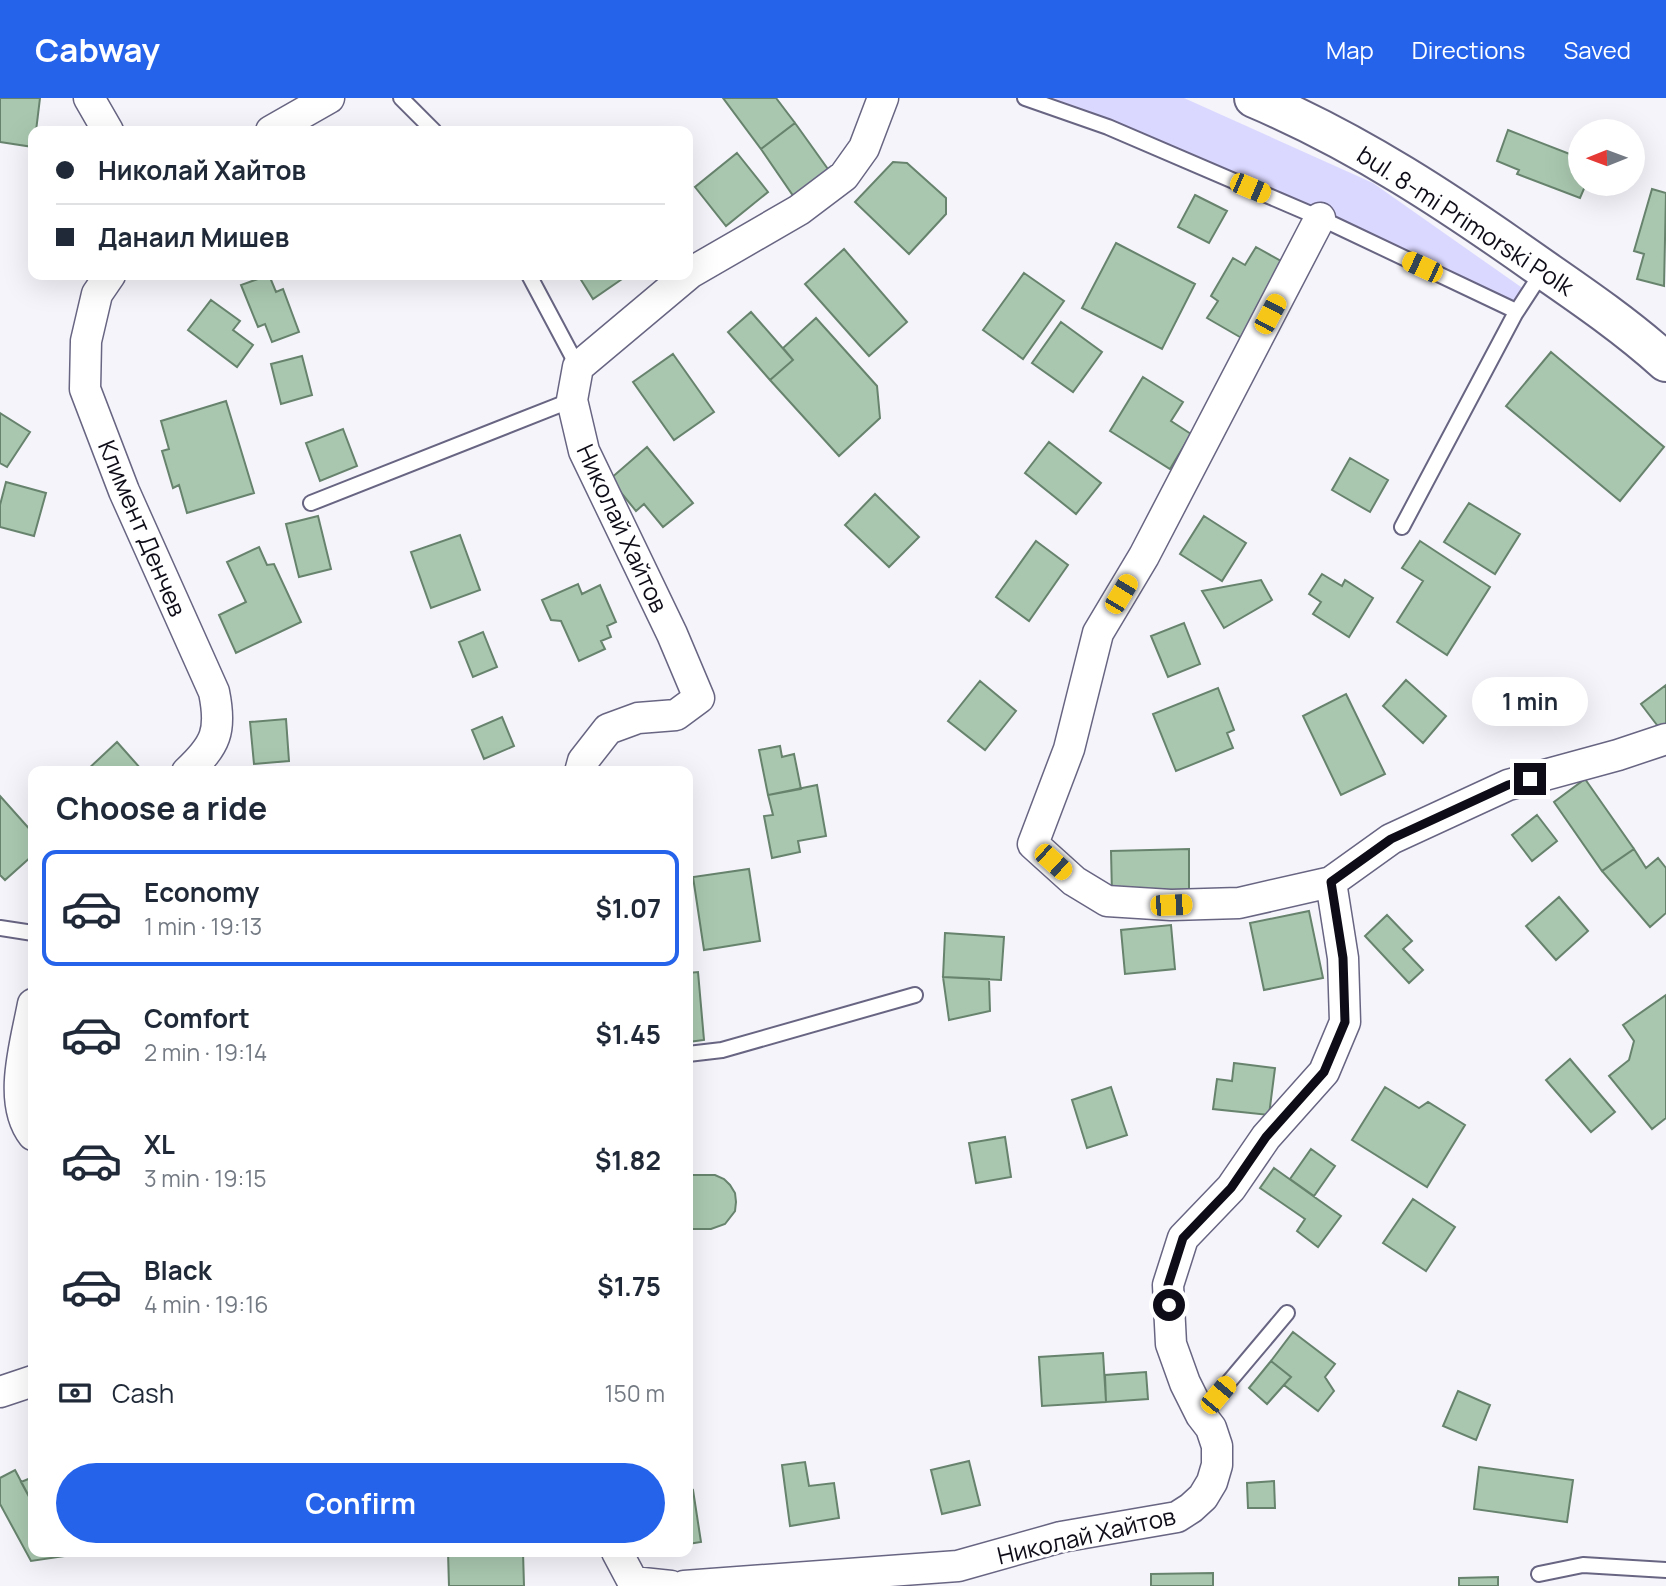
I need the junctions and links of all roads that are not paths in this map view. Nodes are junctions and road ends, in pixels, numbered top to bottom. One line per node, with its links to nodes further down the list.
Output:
1 (89, 98): 8 (street)
2 (329, 98): 9 (street)
3 (401, 98): 10 (lane)
4 (883, 98): 14 (street)
5 (1025, 98): 12 (lane)
6 (1254, 98): 11 (main road, bul. 8-mi Primorski Polk)
7 (1312, 98): 11 (main road)
8 (105, 126)
9 (280, 126)
10 (429, 126)
11 (1378, 158): 13 (main road, bul. 8-mi Primorski Polk)
12 (1320, 218): 18 (lane); 27 (street)
13 (1544, 270): 18 (lane); 19 (main road, bul. 8-mi Primorski Polk)
14 (693, 271)
15 (107, 280): 25 (street, Климент Денчев)
16 (532, 280): 20 (lane)
17 (682, 280): 20 (street)
18 (1517, 312): 23 (lane)
19 (1664, 352)
20 (578, 367): 21 (street, Николай Хайтов)
21 (572, 400): 22 (lane); 26 (street, Николай Хайтов)
22 (311, 503)
23 (1402, 527)
24 (1666, 739): 27 (street)
25 (194, 766)
26 (582, 766)
27 (1331, 882): 37 (street, Николай Хайтов)
28 (0, 928): 29 (lane)
29 (28, 932)
30 (915, 995): 32 (lane)
31 (28, 1029): 33 (street)
32 (693, 1053)
33 (28, 1129)
34 (1287, 1313): 37 (lane)
35 (28, 1383): 36 (street)
36 (0, 1392)
37 (1201, 1415): 43 (street, Николай Хайтов)
38 (620, 1557): 41 (street)
39 (1666, 1570): 40 (lane)
40 (1539, 1574)
41 (634, 1584): 42 (street)
42 (671, 1586)
43 (684, 1586)

